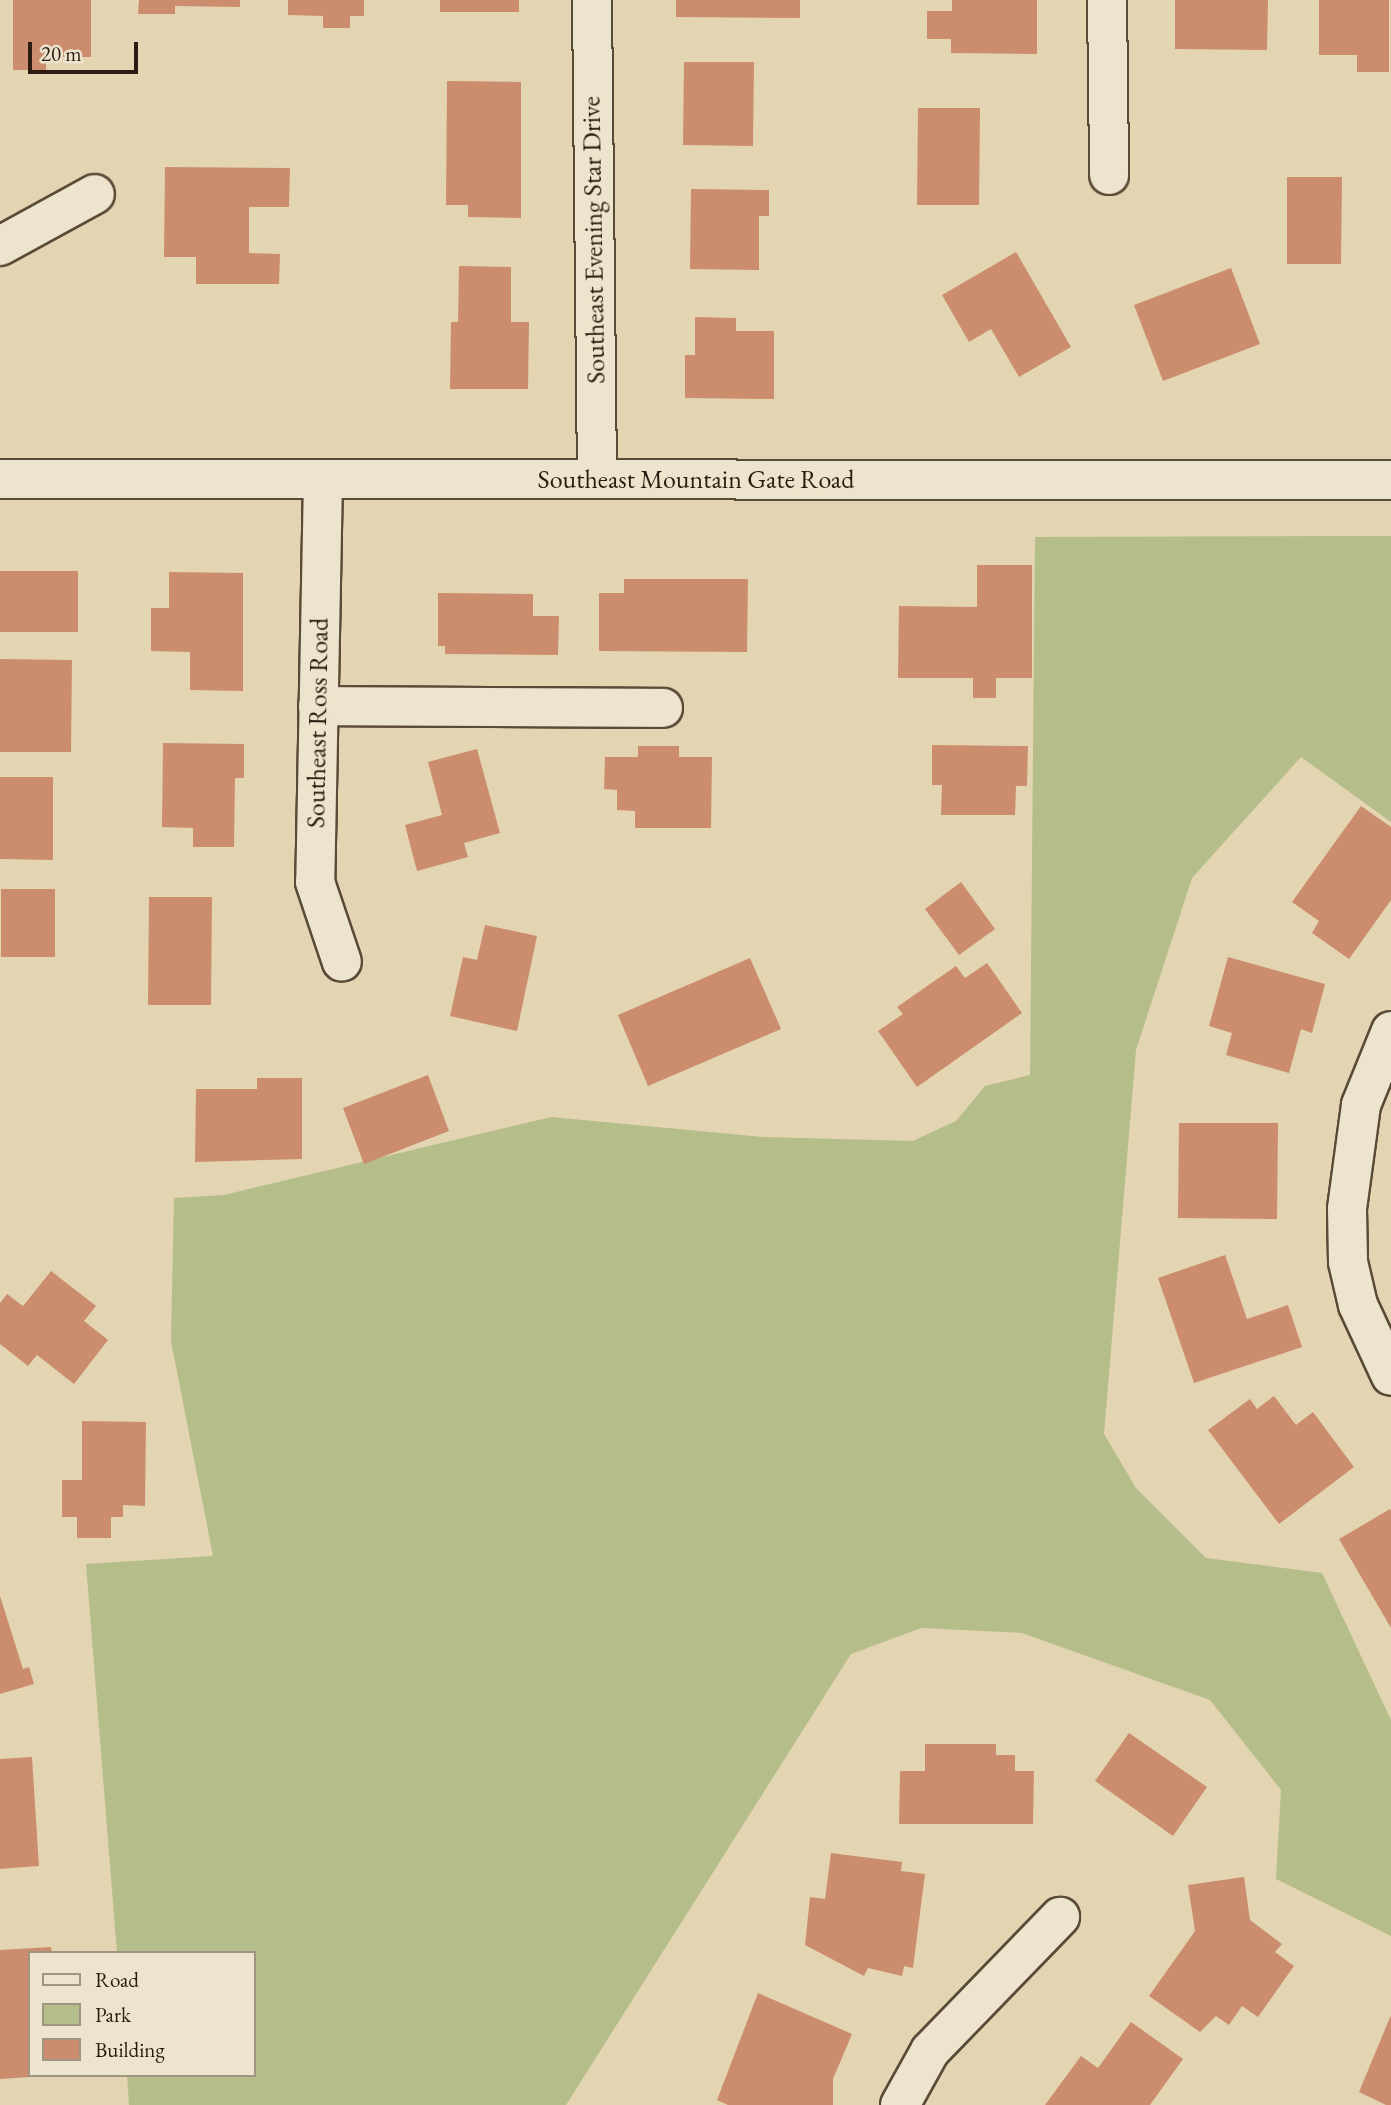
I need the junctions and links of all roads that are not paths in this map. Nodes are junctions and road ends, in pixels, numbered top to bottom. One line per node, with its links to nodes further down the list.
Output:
1 (592, 0): 7 (street, Southeast Evening Star Drive)
2 (1107, 0): 3 (street)
3 (1109, 175)
4 (95, 194): 5 (street)
5 (0, 246)
6 (323, 479): 7 (street, Southeast Mountain Gate Road); 8 (street, Southeast Mountain Gate Road); 10 (street, Southeast Ross Road)
7 (597, 479): 9 (street, Southeast Mountain Gate Road)
8 (0, 480)
9 (1391, 480)
10 (318, 706): 11 (street); 12 (street, Southeast Ross Road)
11 (663, 708)
12 (342, 962)
13 (1391, 1031): 14 (street)
14 (1391, 1377)
15 (1060, 1917): 16 (street)
16 (900, 2105)

